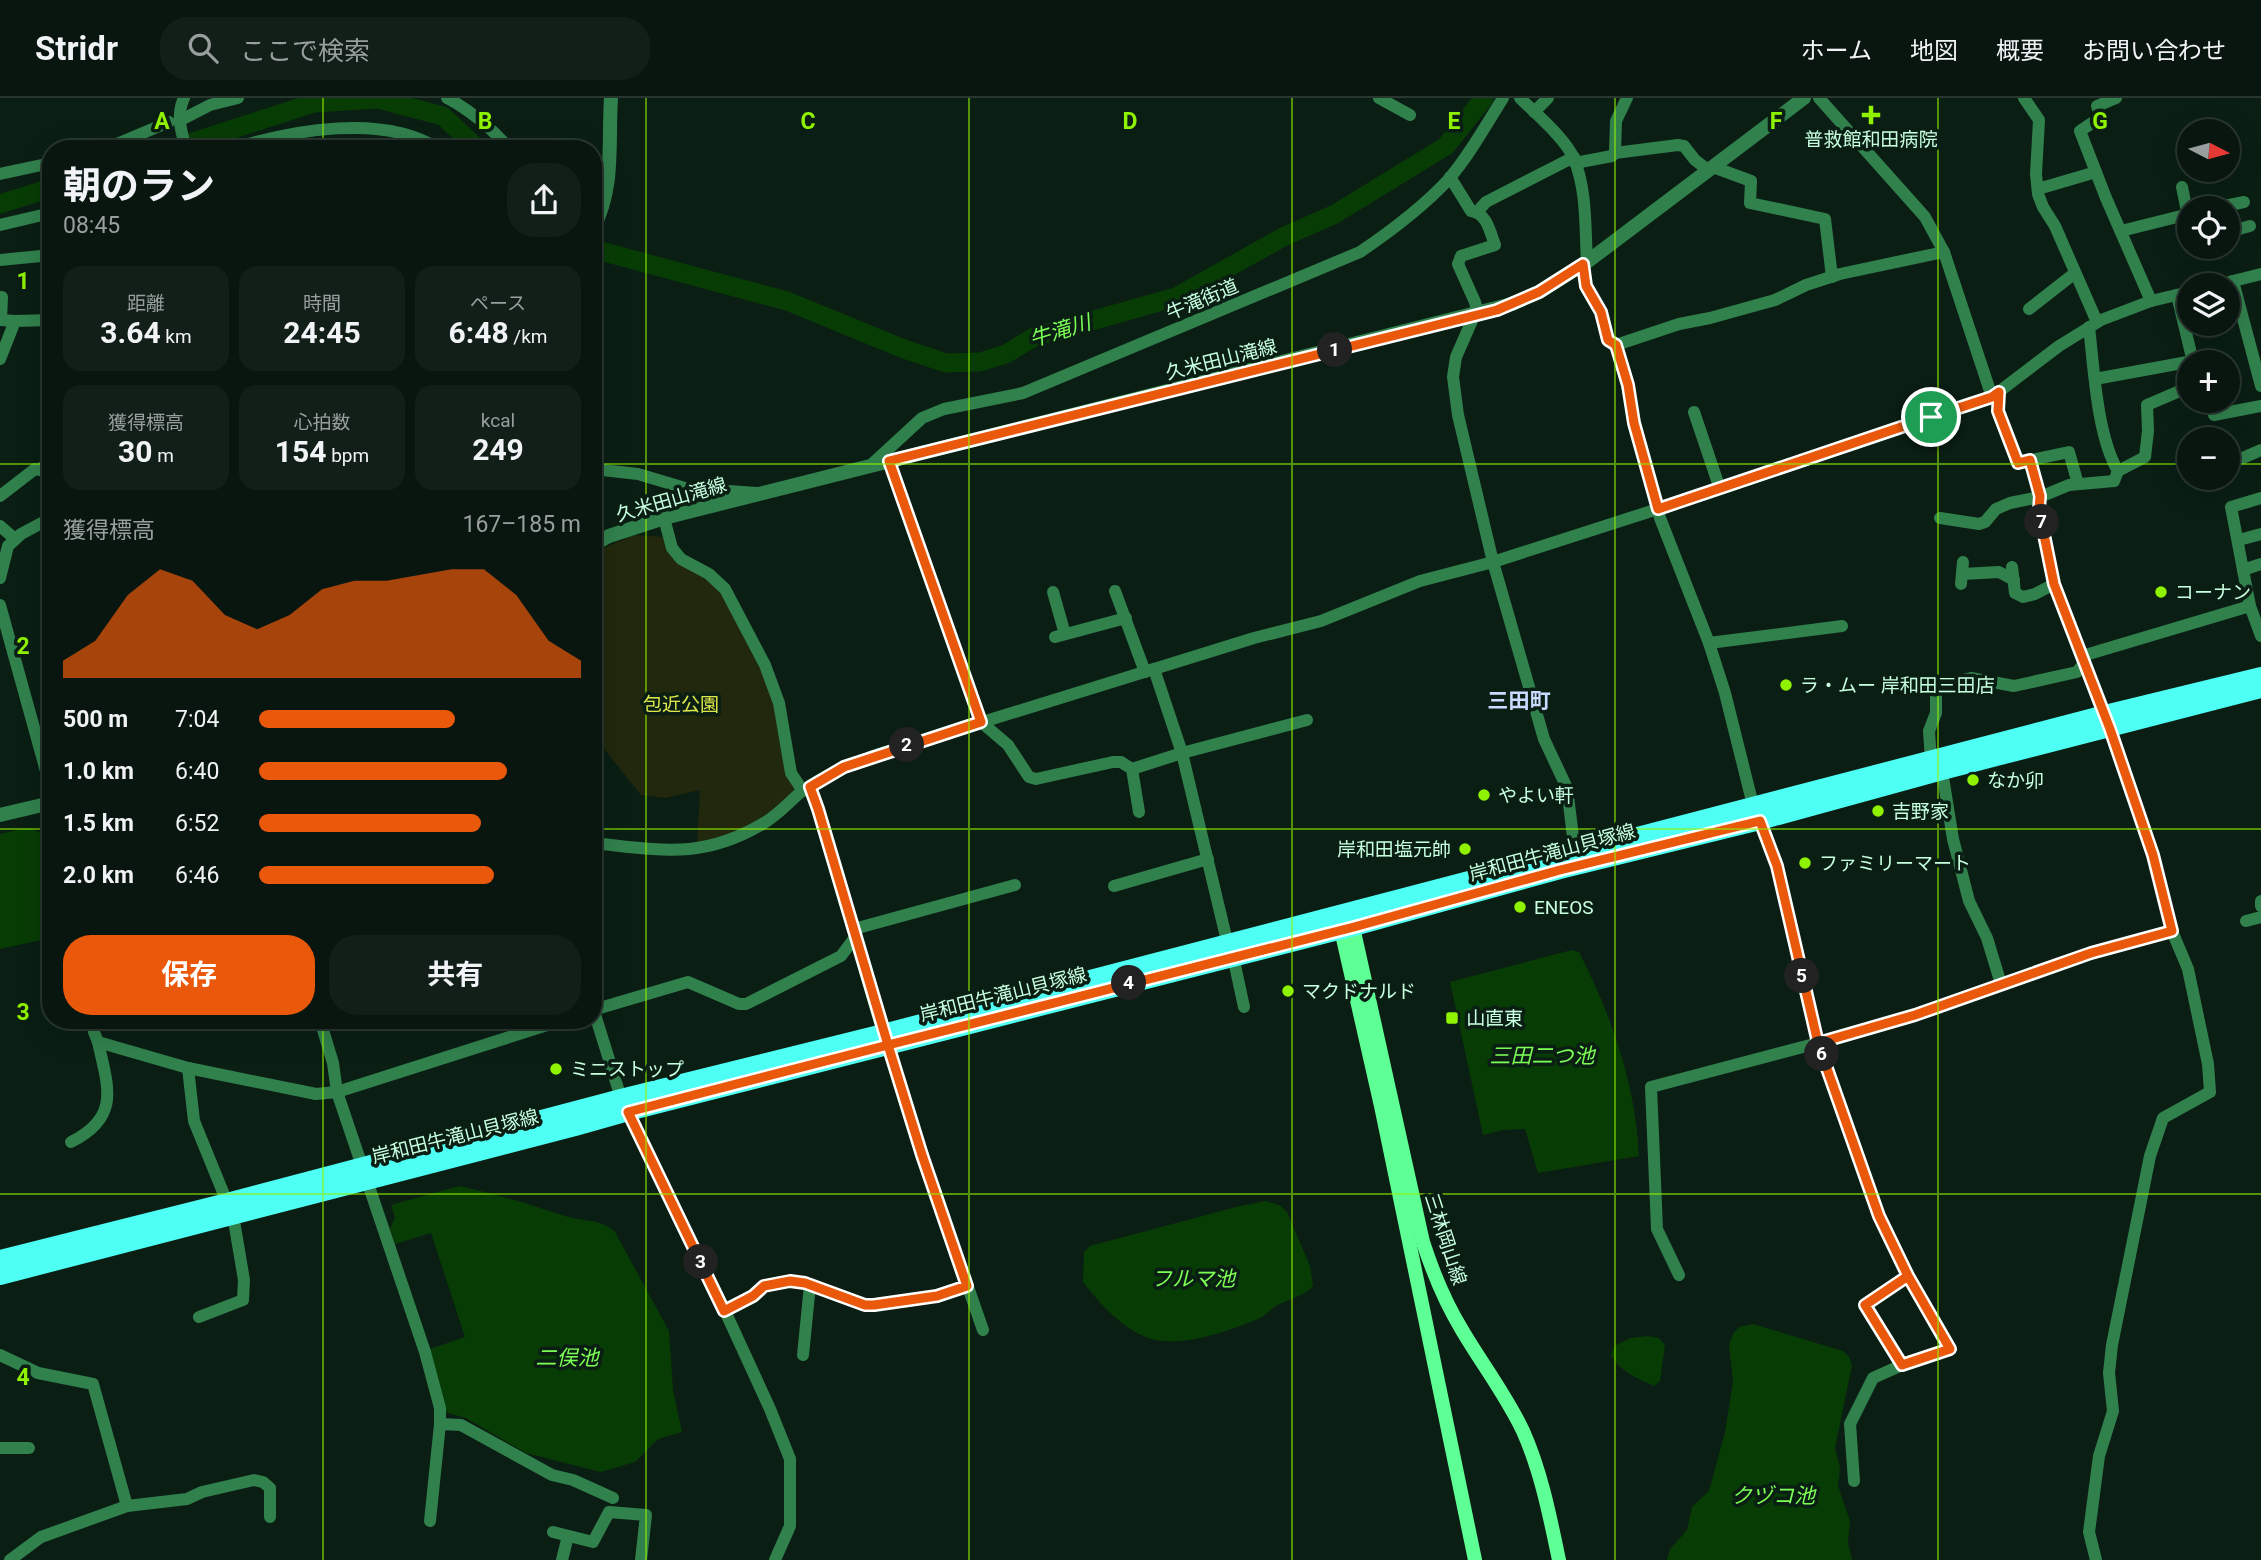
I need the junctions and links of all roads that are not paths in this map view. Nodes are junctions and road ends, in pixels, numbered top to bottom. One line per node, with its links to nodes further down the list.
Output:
1 (184, 98): 16 (street)
2 (238, 98): 16 (street)
3 (447, 98): 21 (street)
4 (611, 98): 34 (street)
5 (1379, 98): 15 (street)
6 (1503, 98): 28 (street, 牛滝街道)
7 (1520, 98): 14 (street)
8 (1548, 98): 14 (street)
9 (1627, 98): 22 (street)
10 (1804, 98): 25 (street, 久米田山滝線)
11 (1819, 98): 42 (street)
12 (2024, 98): 30 (street)
13 (2116, 98): 26 (street)
14 (1534, 112): 23 (street)
15 (1410, 115)
16 (176, 125): 17 (street); 18 (street)
17 (132, 140)
18 (182, 140)
19 (261, 140): 20 (street)
20 (419, 140)
21 (501, 140)
22 (1615, 153): 23 (street); 25 (street)
23 (1574, 160): 35 (street); 45 (street)
24 (42, 165): 27 (street)
25 (1711, 168): 45 (street, 久米田山滝線); 48 (street)
26 (2096, 172): 30 (street); 41 (street)
27 (0, 174)
28 (1450, 177): 35 (street); 73 (street, 牛滝街道)
29 (2182, 187): 31 (street)
30 (2038, 189): 46 (street)
31 (2184, 196)
32 (2244, 202): 33 (street)
33 (2240, 203)
34 (602, 205)
35 (1478, 212): 55 (street)
36 (42, 215): 38 (street)
37 (2177, 219): 41 (street)
38 (0, 225)
39 (2250, 226): 40 (street)
40 (2240, 229)
41 (2121, 231): 52 (street)
42 (1944, 252): 48 (street); 65 (street)
43 (42, 256): 44 (street)
44 (0, 260)
45 (1585, 263): 55 (street, 久米田山滝線); 59 (street)
46 (2075, 273): 54 (street); 58 (street)
47 (2261, 274): 49 (street)
48 (1832, 277): 59 (street)
49 (2240, 279)
50 (2177, 295): 52 (street)
51 (0, 297): 57 (street)
52 (2151, 301): 58 (street)
53 (2240, 307): 63 (street)
54 (2029, 309)
55 (1476, 315): 72 (street, 久米田山滝線); 92 (street)
56 (42, 320): 57 (street)
57 (15, 321): 60 (street)
58 (2093, 325): 62 (street); 65 (street)
59 (1616, 345): 83 (street)
60 (0, 359)
61 (2177, 365): 62 (street)
62 (2095, 379): 76 (street)
63 (2261, 386)
64 (2177, 392): 76 (street)
65 (1995, 394): 71 (street); 78 (street)
66 (2261, 405): 67 (street)
67 (2240, 409)
68 (1694, 412): 78 (street)
69 (2261, 450): 70 (street)
70 (2240, 459)
71 (2030, 460): 77 (street); 81 (street)
72 (889, 461): 73 (street, 久米田山滝線); 112 (street)
73 (870, 466): 79 (street, 久米田山滝線)
74 (42, 468): 80 (street)
75 (602, 470): 79 (street)
76 (2118, 471): 77 (street)
77 (2078, 484): 81 (street)
78 (1720, 489): 83 (street)
79 (761, 494): 84 (street, 久米田山滝線)
80 (0, 496)
81 (2040, 496): 85 (street); 97 (street)
82 (2261, 498): 91 (street)
83 (1658, 509): 92 (street); 105 (street)
84 (664, 518): 90 (street, 久米田山滝線); 117 (street)
85 (1940, 518)
86 (42, 523): 89 (street)
87 (0, 526): 89 (street)
88 (2261, 534): 91 (street)
89 (15, 539): 96 (street)
90 (602, 540)
91 (2239, 540): 94 (street)
92 (1493, 562): 107 (street); 123 (street)
93 (2261, 564): 94 (street)
94 (2243, 570): 101 (street)
95 (1962, 574): 97 (street)
96 (0, 578)
97 (2054, 584): 106 (street)
98 (1115, 590): 102 (street)
99 (1053, 592): 102 (street)
100 (0, 605): 114 (street)
101 (2250, 606): 104 (street); 106 (street)
102 (1126, 618): 107 (street)
103 (1835, 623): 105 (street)
104 (2261, 636)
105 (1709, 643): 120 (street)
106 (2083, 659): 111 (street); 115 (street)
107 (1149, 671): 112 (street); 113 (street)
108 (2261, 676): 111 (main road, 岸和田牛滝山貝塚線)
109 (2261, 689): 111 (main road, 岸和田牛滝山貝塚線)
110 (1307, 720): 113 (street)
111 (2107, 721): 115 (main road, 岸和田牛滝山貝塚線); 132 (street)
112 (981, 722): 116 (street); 117 (street)
113 (1182, 753): 116 (street); 124 (street)
114 (42, 757)
115 (1937, 766): 120 (main road, 岸和田牛滝山貝塚線); 135 (street)
116 (1132, 769): 119 (street)
117 (806, 789): 122 (street); 133 (street)
118 (42, 805): 121 (street)
119 (1139, 812)
120 (1756, 813): 123 (main road, 岸和田牛滝山貝塚線); 130 (main road, 岸和田牛滝山貝塚線); 144 (street)
121 (0, 815)
122 (602, 844)
123 (1575, 853): 130 (main road, 岸和田牛滝山貝塚線)
124 (1208, 859): 126 (street); 134 (street)
125 (1015, 885): 133 (street)
126 (1114, 886)
127 (2261, 901): 128 (street)
128 (2261, 906)
129 (2261, 917): 131 (street)
130 (1345, 920): 134 (main road, 岸和田牛滝山貝塚線); 177 (main road, 三林岡山線); 178 (main road, 三林岡山線)
131 (2246, 921)
132 (2172, 931): 135 (street); 179 (street)
133 (855, 932): 136 (street); 142 (street)
134 (1230, 949): 137 (street); 142 (main road, 岸和田牛滝山貝塚線)
135 (2001, 984): 144 (street)
136 (602, 1007)
137 (1244, 1007)
138 (94, 1029): 143 (street)
139 (323, 1029): 146 (street)
140 (535, 1029): 146 (street)
141 (599, 1029): 147 (street)
142 (886, 1039): 147 (main road, 岸和田牛滝山貝塚線); 156 (street)
143 (98, 1042): 145 (street); 148 (street)
144 (1818, 1043): 152 (street); 154 (street)
145 (188, 1068): 146 (street); 150 (street)
146 (337, 1092): 149 (street)
147 (624, 1105): 149 (main road, 岸和田牛滝山貝塚線); 157 (street)
148 (71, 1142)
149 (365, 1173): 150 (main road, 岸和田牛滝山貝塚線); 163 (street)
150 (230, 1209): 151 (main road, 岸和田牛滝山貝塚線); 153 (main road, 岸和田牛滝山貝塚線); 158 (street)
151 (0, 1259)
152 (1679, 1275)
153 (0, 1276)
154 (1908, 1276): 162 (street); 162 (street)
155 (810, 1284): 156 (street); 157 (street); 161 (street)
156 (967, 1286): 159 (street)
157 (724, 1311): 176 (street)
158 (199, 1317)
159 (982, 1330)
160 (0, 1355): 168 (street)
161 (803, 1355)
162 (1902, 1365): 166 (street)
163 (440, 1424): 167 (street); 170 (street)
164 (0, 1448): 165 (street)
165 (29, 1448)
166 (1854, 1481)
167 (613, 1498)
168 (127, 1506): 169 (street); 173 (street)
169 (270, 1517)
170 (430, 1521)
171 (552, 1532): 172 (street)
172 (568, 1536): 174 (street); 175 (street)
173 (10, 1560)
174 (562, 1560)
175 (641, 1560)
176 (775, 1560)
177 (1475, 1560)
178 (1559, 1560)
179 (2096, 1560)

